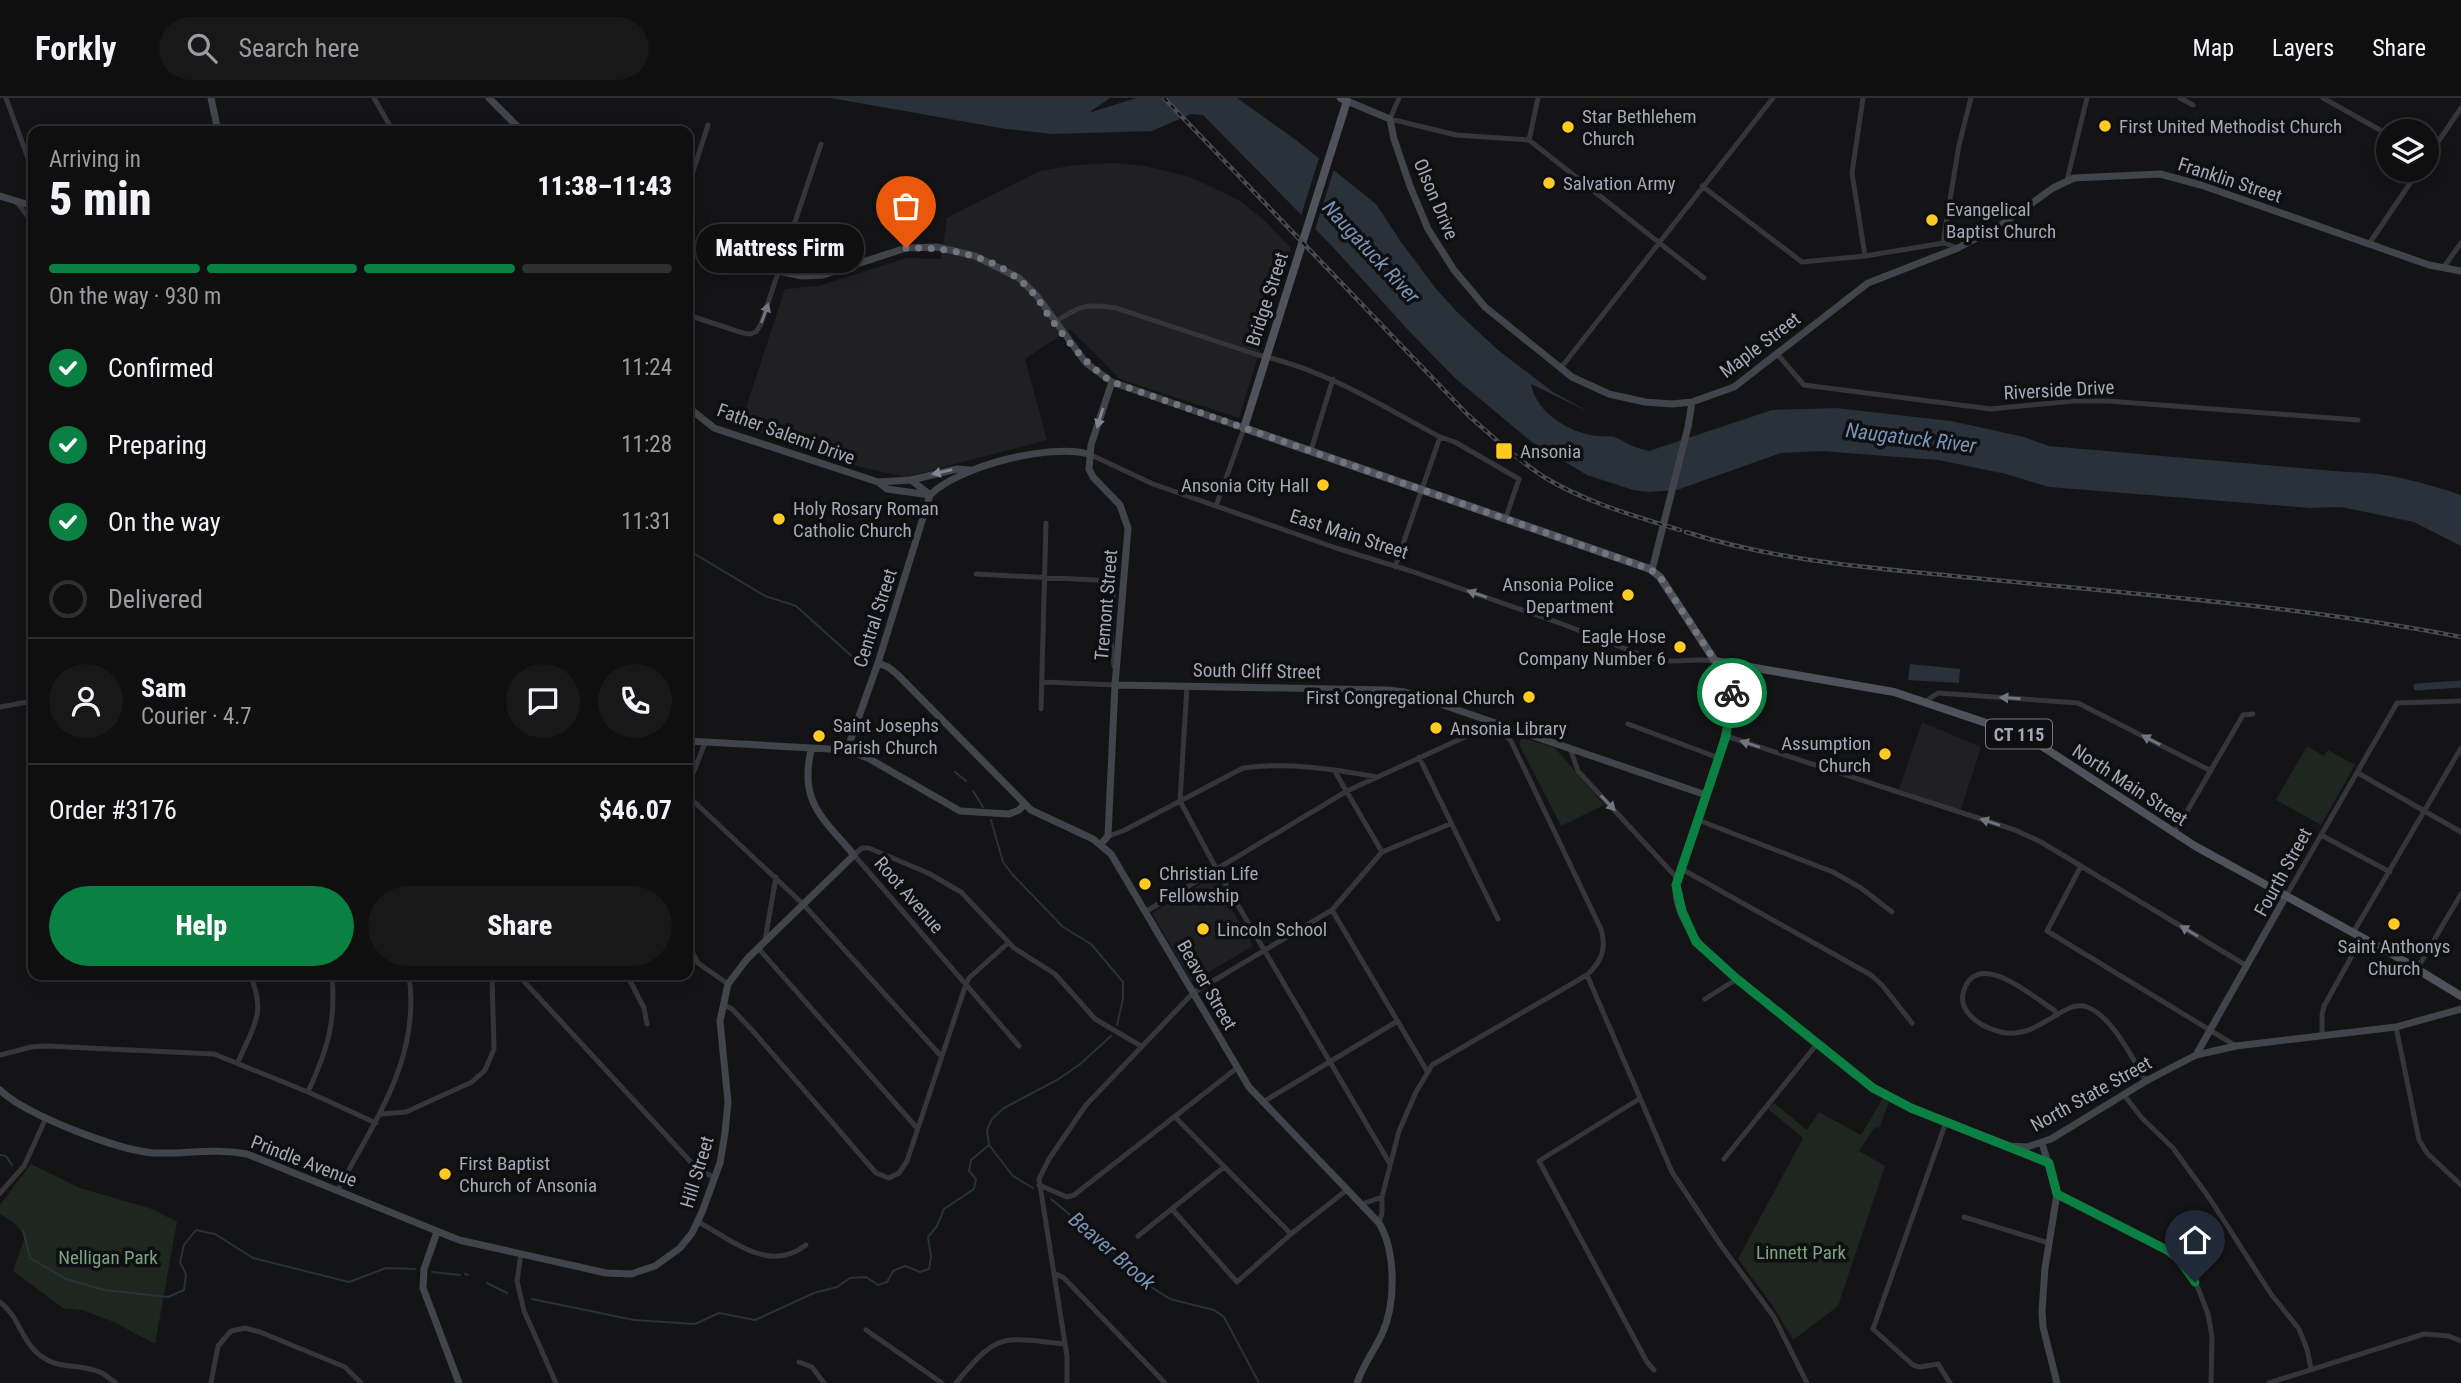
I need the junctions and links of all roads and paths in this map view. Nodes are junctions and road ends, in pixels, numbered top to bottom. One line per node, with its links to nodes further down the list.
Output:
1 (6, 98): 26 (street)
2 (211, 98): 19 (main road)
3 (374, 98): 20 (street)
4 (489, 98): 21 (main road)
5 (1399, 98): 17 (street)
6 (1538, 98): 23 (street)
7 (1773, 98): 30 (street)
8 (1863, 98): 41 (street)
9 (1961, 98): 13 (street)
10 (2087, 98): 28 (street)
11 (2180, 98): 15 (street)
12 (2323, 98): 22 (street)
13 (1971, 99): 36 (street)
14 (1344, 100): 17 (main road); 49 (main road, Bridge Street)
15 (2193, 105)
16 (2461, 108): 24 (street)
17 (1390, 119): 23 (street); 50 (main road, Olson Drive)
18 (708, 125): 27 (street)
19 (217, 126)
20 (390, 126)
21 (517, 126)
22 (2376, 128)
23 (1529, 140): 35 (street)
24 (2439, 140)
25 (821, 144): 44 (street)
26 (28, 158)
27 (693, 172)
28 (2067, 180): 39 (main road, Franklin Street); 40 (main road)
29 (2411, 182): 39 (street)
30 (1702, 186): 35 (street); 41 (street)
31 (0, 196): 32 (main road)
32 (15, 200): 33 (main road); 34 (street)
33 (28, 204)
34 (28, 217)
35 (1658, 242): 45 (street); 50 (street)
36 (1944, 243): 40 (street); 41 (street)
37 (2461, 243): 42 (street)
38 (693, 244): 44 (main road)
39 (2369, 244): 42 (main road, Franklin Street)
40 (1958, 248): 48 (main road, Maple Street)
41 (1865, 256)
42 (2443, 268): 43 (main road, Franklin Street)
43 (2461, 271)
44 (779, 272): 46 (street, one-way to 44); 47 (main road)
45 (1704, 278)
46 (693, 317)
47 (1055, 322): 49 (street); 52 (main road)
48 (1777, 354): 53 (main road, Maple Street); 55 (street, Riverside Drive)
49 (1265, 357): 51 (street); 56 (main road, Bridge Street)
50 (1560, 369): 53 (main road)
51 (1333, 379): 57 (street); 58 (street)
52 (1112, 382): 56 (main road); 59 (main road, one-way to 59)
53 (1692, 402): 69 (main road)
54 (693, 411): 62 (main road, Father Salemi Drive)
55 (2358, 420)
56 (1244, 428): 58 (main road); 65 (street, Bridge Street)
57 (1440, 437): 63 (street); 66 (street)
58 (1311, 450): 63 (main road)
59 (1089, 454): 60 (main road, East Main Street); 65 (street, East Main Street); 76 (main road, Tremont Street)
60 (974, 471): 61 (main road, East Main Street, one-way to 61); 64 (main road, East Main Street)
61 (911, 480): 62 (main road, Father Salemi Drive); 64 (main road)
62 (878, 482): 64 (main road, Father Salemi Drive)
63 (1422, 488): 66 (main road); 68 (street)
64 (930, 495): 73 (main road, Central Street)
65 (1216, 506): 68 (street, East Main Street)
66 (1506, 517): 69 (main road)
67 (1046, 523): 71 (street)
68 (1395, 567): 72 (street, East Main Street, one-way to 68)
69 (1652, 570): 72 (main road)
70 (976, 574): 71 (street)
71 (1044, 576): 75 (street); 76 (street)
72 (1715, 661): 74 (main road, North Main Street / CT 115); 78 (main road)
73 (878, 663): 93 (main road, Central Street); 105 (main road, Beaver Street)
74 (1743, 665): 78 (main road); 81 (main road, North Main Street / CT 115)
75 (1043, 682): 76 (street, South Cliff Street); 83 (street)
76 (1115, 685): 77 (main road, South Cliff Street); 112 (main road, Tremont Street)
77 (1187, 686): 85 (main road, South Cliff Street); 104 (street)
78 (1733, 693): 87 (main road)
79 (2461, 701): 99 (street, Fourth Street)
80 (28, 702): 82 (street)
81 (1926, 702): 97 (street, one-way to 81); 109 (main road, North Main Street / CT 115)
82 (0, 707)
83 (1041, 709)
84 (2253, 714): 97 (street)
85 (1491, 723): 90 (main road, South Cliff Street); 94 (street); 139 (street)
86 (1628, 724): 95 (street)
87 (1726, 736): 95 (main road); 116 (street, one-way to 87)
88 (693, 742): 89 (main road)
89 (705, 743): 92 (main road); 98 (street)
90 (1570, 748): 102 (main road, South Cliff Street); 121 (street, one-way to 121)
91 (2461, 748): 106 (street)
92 (811, 750): 93 (main road); 115 (main road, Root Avenue)
93 (847, 750): 105 (main road)
94 (1419, 758): 100 (street); 108 (street)
95 (1719, 758): 102 (main road)
96 (1333, 769): 100 (street); 101 (street); 104 (street)
97 (2211, 771): 109 (street)
98 (693, 773)
99 (2358, 773): 106 (street); 111 (street, Fourth Street)
100 (1377, 776): 101 (street)
101 (1347, 791): 114 (street); 117 (street)
102 (1706, 795): 107 (main road)
103 (693, 801): 120 (street)
104 (1180, 801): 112 (street); 117 (street)
105 (1025, 804): 113 (main road, Beaver Street)
106 (2424, 811): 110 (street); 119 (street)
107 (1698, 820): 118 (main road); 128 (street)
108 (1450, 824): 114 (street); 130 (street)
109 (2175, 832): 123 (main road, North Main Street / CT 115)
110 (2461, 832)
111 (2321, 835): 119 (street); 123 (street, Fourth Street)
112 (1108, 836): 113 (main road)
113 (1101, 844): 127 (main road, Beaver Street)
114 (1382, 852): 126 (street)
115 (853, 855): 124 (main road, Hill Street); 133 (street); 148 (street, Root Avenue)
116 (2081, 866): 137 (street, one-way to 116); 159 (street)
117 (1216, 867): 127 (street); 135 (street)
118 (1680, 868): 121 (main road); 156 (street)
119 (2390, 872): 131 (street)
120 (776, 877): 124 (street); 132 (street)
121 (1677, 878): 140 (main road, North State Street)
122 (2461, 894): 125 (street)
123 (2286, 896): 131 (main road, North Main Street / CT 115); 137 (main road, Fourth Street)
124 (803, 904): 132 (main road, Hill Street); 167 (street)
125 (2453, 908): 129 (street); 138 (street)
126 (1332, 910): 135 (street); 155 (street)
127 (1145, 912): 149 (main road, Beaver Street)
128 (1892, 912)
129 (2461, 913)
130 (1498, 919)
131 (2358, 935): 138 (main road, North Main Street / CT 115); 160 (street)
132 (765, 941): 134 (main road, Hill Street)
133 (1008, 943): 148 (street); 163 (street)
134 (758, 948): 147 (main road, Hill Street); 183 (street)
135 (1265, 950): 149 (street); 168 (street)
136 (693, 954): 147 (street)
137 (2248, 966): 159 (main road, Fourth Street)
138 (2417, 969): 150 (main road, North Main Street / CT 115)
139 (1587, 975): 171 (street); 176 (street)
140 (1737, 979): 151 (street); 161 (main road, North State Street)
141 (252, 980): 169 (street)
142 (332, 980): 174 (street)
143 (410, 980): 178 (street)
144 (492, 980): 178 (street)
145 (523, 980): 190 (street)
146 (630, 980): 157 (street)
147 (728, 984): 152 (main road, Hill Street)
148 (966, 984): 162 (street, Root Avenue); 167 (street)
149 (1193, 993): 163 (street); 170 (main road, Beaver Street)
150 (2461, 996)
151 (1705, 999)
152 (723, 1004): 183 (street); 190 (main road, Hill Street)
153 (2461, 1009): 158 (main road, North State Street)
154 (2057, 1015): 154 (street); 172 (street)
155 (1396, 1022): 168 (street); 171 (street)
156 (1912, 1023)
157 (648, 1024)
158 (2396, 1027): 160 (main road, North State Street); 192 (street)
159 (2211, 1031): 164 (street); 166 (main road, Fourth Street)
160 (2322, 1036): 164 (main road, North State Street)
161 (1817, 1044): 182 (main road, North State Street); 186 (street)
162 (1019, 1046)
163 (1142, 1046): 191 (street)
164 (2236, 1046): 166 (main road, North State Street)
165 (0, 1055): 169 (street)
166 (2196, 1055): 172 (main road, North State Street)
167 (941, 1056): 183 (street)
168 (1331, 1061): 177 (street); 188 (street)
169 (238, 1062): 174 (street)
170 (1237, 1068): 177 (main road, Beaver Street); 179 (street)
171 (1427, 1071): 188 (street)
172 (2146, 1081): 175 (main road, North State Street)
173 (0, 1090): 180 (main road, Prindle Avenue)
174 (308, 1092): 181 (street)
175 (2124, 1095): 184 (main road, North State Street); 215 (street)
176 (1639, 1098): 216 (street); 228 (street)
177 (1263, 1102): 193 (main road, Beaver Street)
178 (381, 1114): 181 (street)
179 (1175, 1117): 189 (street); 191 (street)
180 (46, 1118): 194 (main road, Prindle Avenue); 195 (street)
181 (376, 1122): 194 (street)
182 (1946, 1122): 185 (main road, North State Street); 229 (street)
183 (917, 1128)
184 (2042, 1143): 185 (main road, North State Street); 187 (main road)
185 (2010, 1146): 187 (main road)
186 (1724, 1159)
187 (2049, 1163): 196 (main road)
188 (1390, 1164): 197 (street)
189 (1224, 1167): 199 (street); 204 (street)
190 (715, 1178): 201 (main road, Hill Street)
191 (1040, 1185): 209 (street)
192 (2461, 1185)
193 (1348, 1189): 198 (main road, Beaver Street); 204 (street)
194 (338, 1190): 203 (main road, Prindle Avenue)
195 (0, 1193)
196 (2057, 1194): 206 (main road); 231 (street)
197 (1382, 1197): 198 (street); 202 (street)
198 (1362, 1204): 202 (main road, Beaver Street)
199 (1172, 1209): 204 (street); 205 (street)
200 (1964, 1217): 206 (street)
201 (698, 1222): 207 (street); 208 (main road, Hill Street)
202 (1379, 1223): 227 (main road, Beaver Street)
203 (437, 1232): 208 (main road, Hill Street); 220 (main road)
204 (1291, 1234)
205 (1138, 1236)
206 (2049, 1243): 230 (main road)
207 (806, 1245)
208 (521, 1254): 221 (street)
209 (1056, 1274): 213 (street); 226 (street)
210 (0, 1302): 217 (street)
211 (866, 1330): 223 (street)
212 (2461, 1341): 215 (street)
213 (1065, 1345): 224 (street); 225 (street)
214 (799, 1362): 222 (street)
215 (2311, 1369): 232 (street)
216 (1654, 1370)
217 (116, 1383)
218 (211, 1383): 219 (street)
219 (360, 1383)
220 (459, 1383)
221 (556, 1383)
222 (824, 1383)
223 (942, 1383)
224 (956, 1383)
225 (1067, 1383)
226 (1165, 1383)
227 (1357, 1383)
228 (1807, 1383)
229 (1950, 1383)
230 (2057, 1383)
231 (2211, 1383)
232 (2269, 1383)

